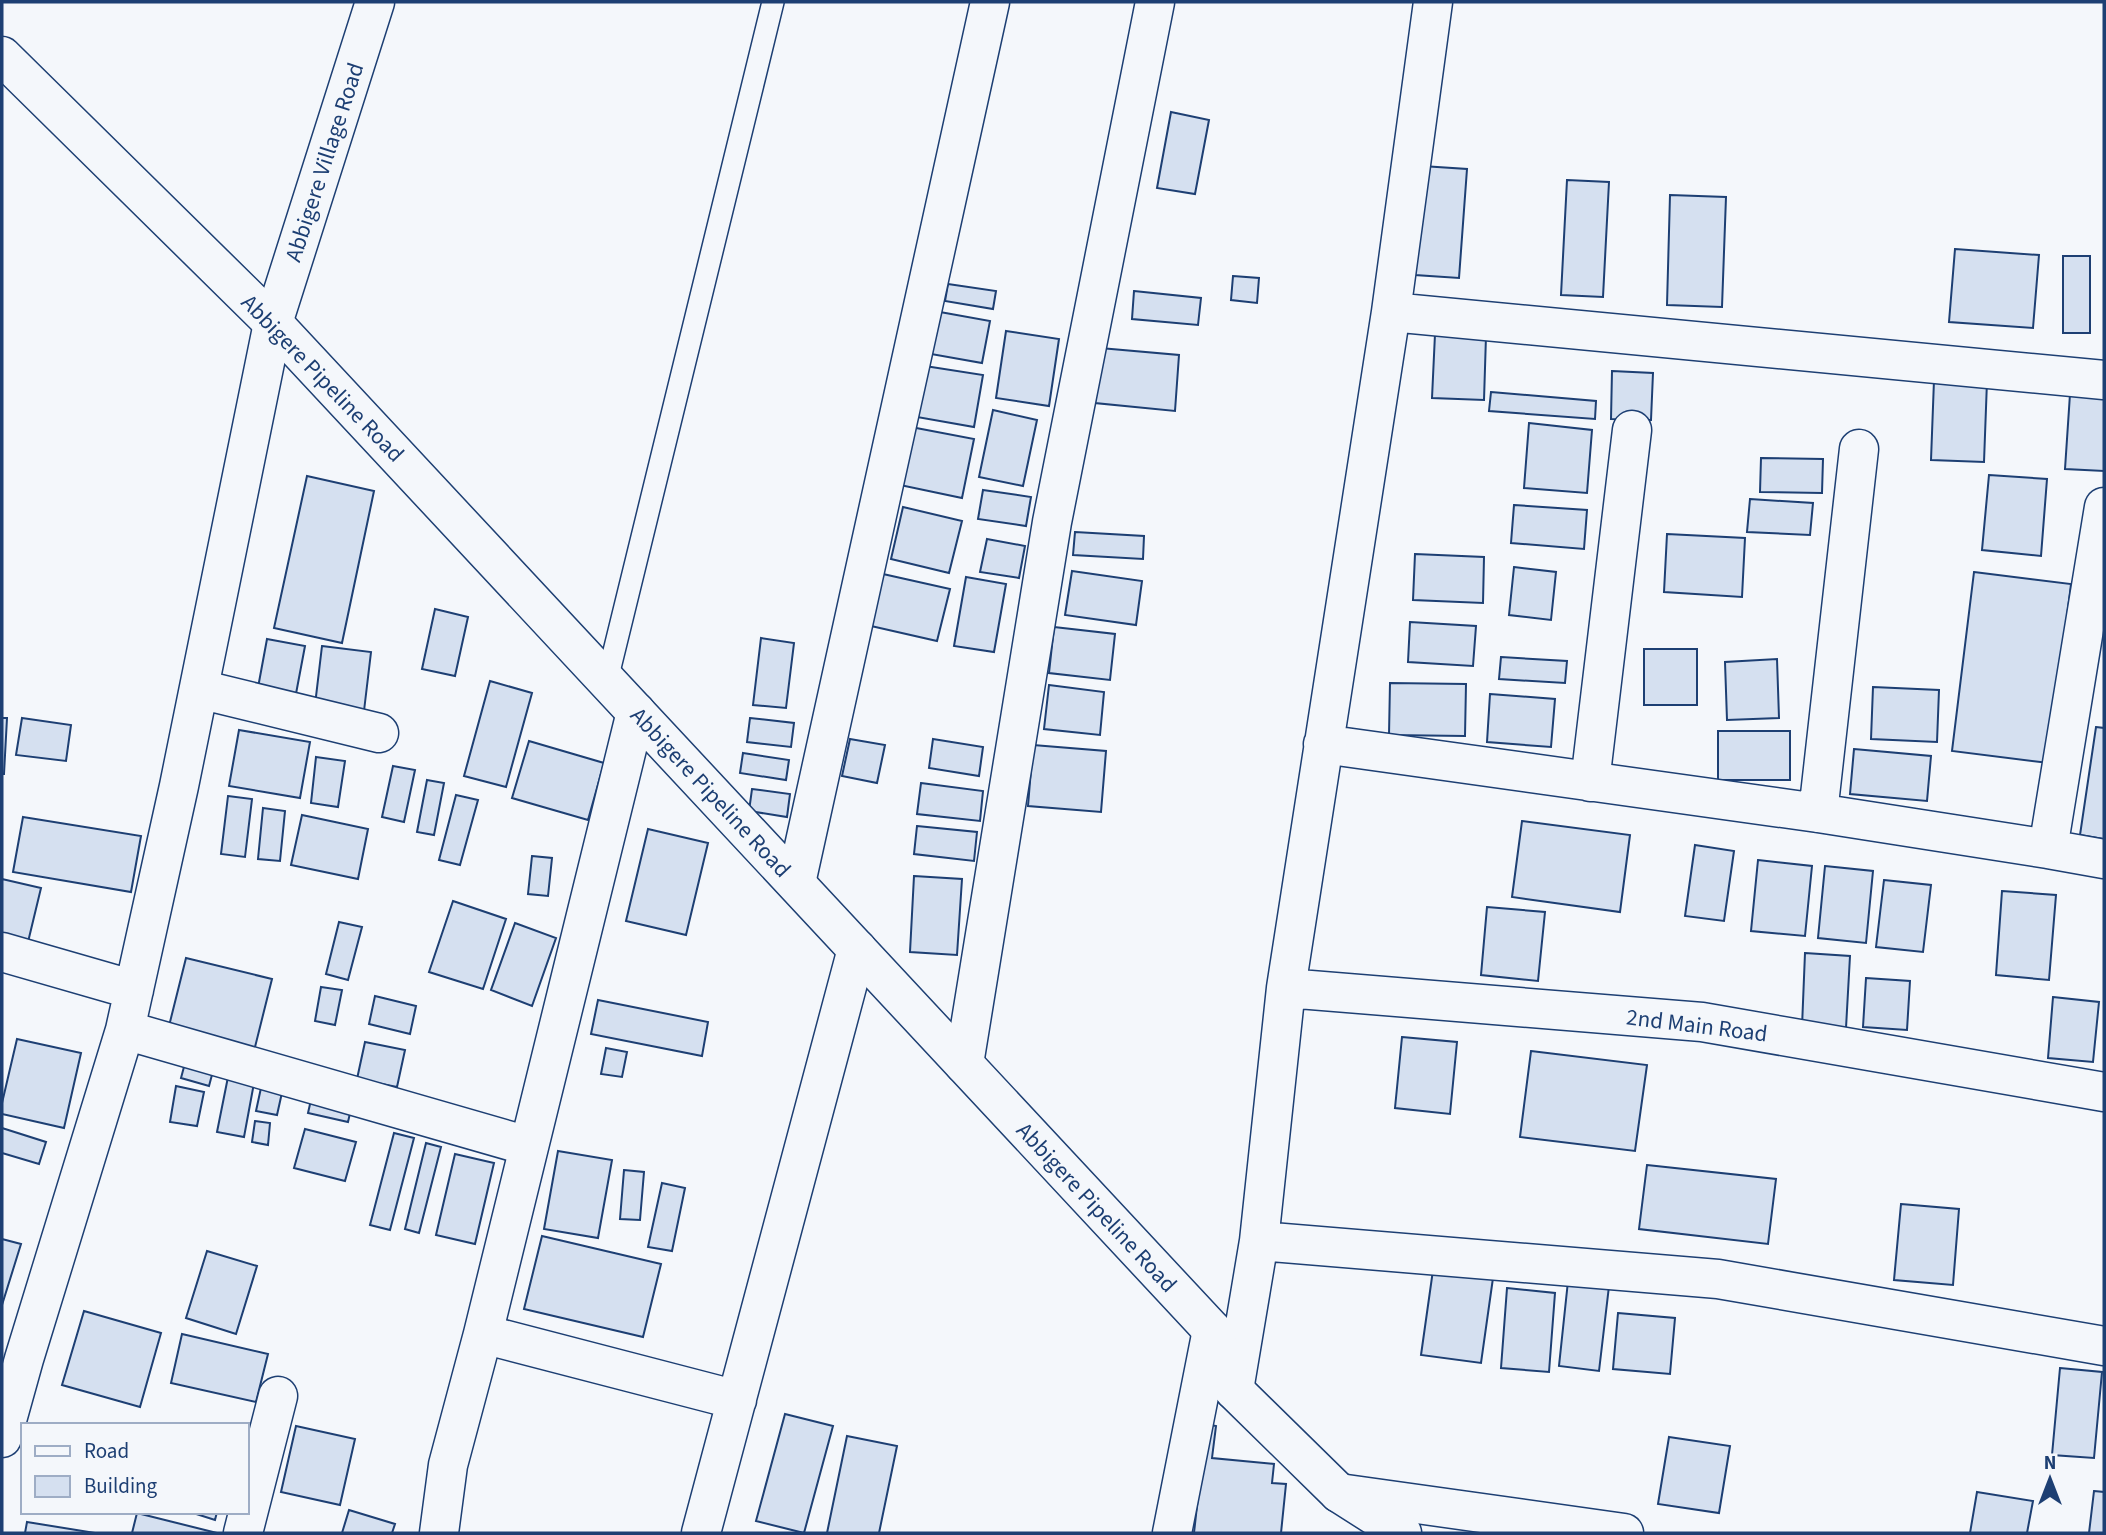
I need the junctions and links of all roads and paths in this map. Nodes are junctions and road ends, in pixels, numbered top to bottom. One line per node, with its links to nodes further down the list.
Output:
1 (375, 2): 8 (street, Abbigere Village Road)
2 (773, 2): 13 (lane)
3 (990, 2): 22 (street)
4 (1155, 2): 28 (street)
5 (1433, 2): 7 (street)
6 (2, 57): 8 (street, Abbigere Pipeline Road)
7 (1391, 312): 9 (street); 17 (street)
8 (273, 323): 13 (street, Abbigere Pipeline Road); 14 (street, Abbigere Village Road)
9 (2104, 380)
10 (1632, 430): 18 (street)
11 (1859, 449): 19 (street)
12 (2104, 507): 20 (street)
13 (607, 681): 15 (street, Abbigere Pipeline Road)
14 (199, 689): 16 (street); 26 (street, Abbigere Village Road)
15 (636, 712): 22 (street, Abbigere Pipeline Road); 30 (street)
16 (379, 733)
17 (1323, 744): 18 (street); 25 (street)
18 (1590, 782): 19 (street)
19 (1818, 813): 20 (street)
20 (2048, 849): 21 (street)
21 (2104, 859)
22 (796, 883): 23 (street, Abbigere Pipeline Road)
23 (857, 949): 28 (street, Abbigere Pipeline Road); 38 (street)
24 (2, 952): 26 (street)
25 (1286, 988): 29 (street, 2nd Main Road); 31 (street)
26 (134, 990): 27 (street, Abbigere Village Road)
27 (125, 1030): 30 (street); 35 (street, Abbigere Village Road)
28 (964, 1064): 32 (street, Abbigere Pipeline Road)
29 (2104, 1091)
30 (528, 1146): 33 (street)
31 (1259, 1241): 34 (street); 36 (street)
32 (1212, 1330): 36 (street, Abbigere Pipeline Road); 46 (street)
33 (483, 1334): 38 (street); 44 (street)
34 (2104, 1346)
35 (13, 1355): 39 (street, Abbigere Village Road)
36 (1234, 1390): 40 (street, Abbigere Pipeline Road)
37 (278, 1396): 41 (street)
38 (737, 1400): 45 (street)
39 (2, 1438)
40 (1339, 1493): 47 (street, Abbigere Pipeline Road); 48 (street)
41 (248, 1513)
42 (248, 1514): 43 (street)
43 (243, 1533)
44 (439, 1533)
45 (701, 1533)
46 (1172, 1533)
47 (1402, 1533)
48 (1624, 1533)

